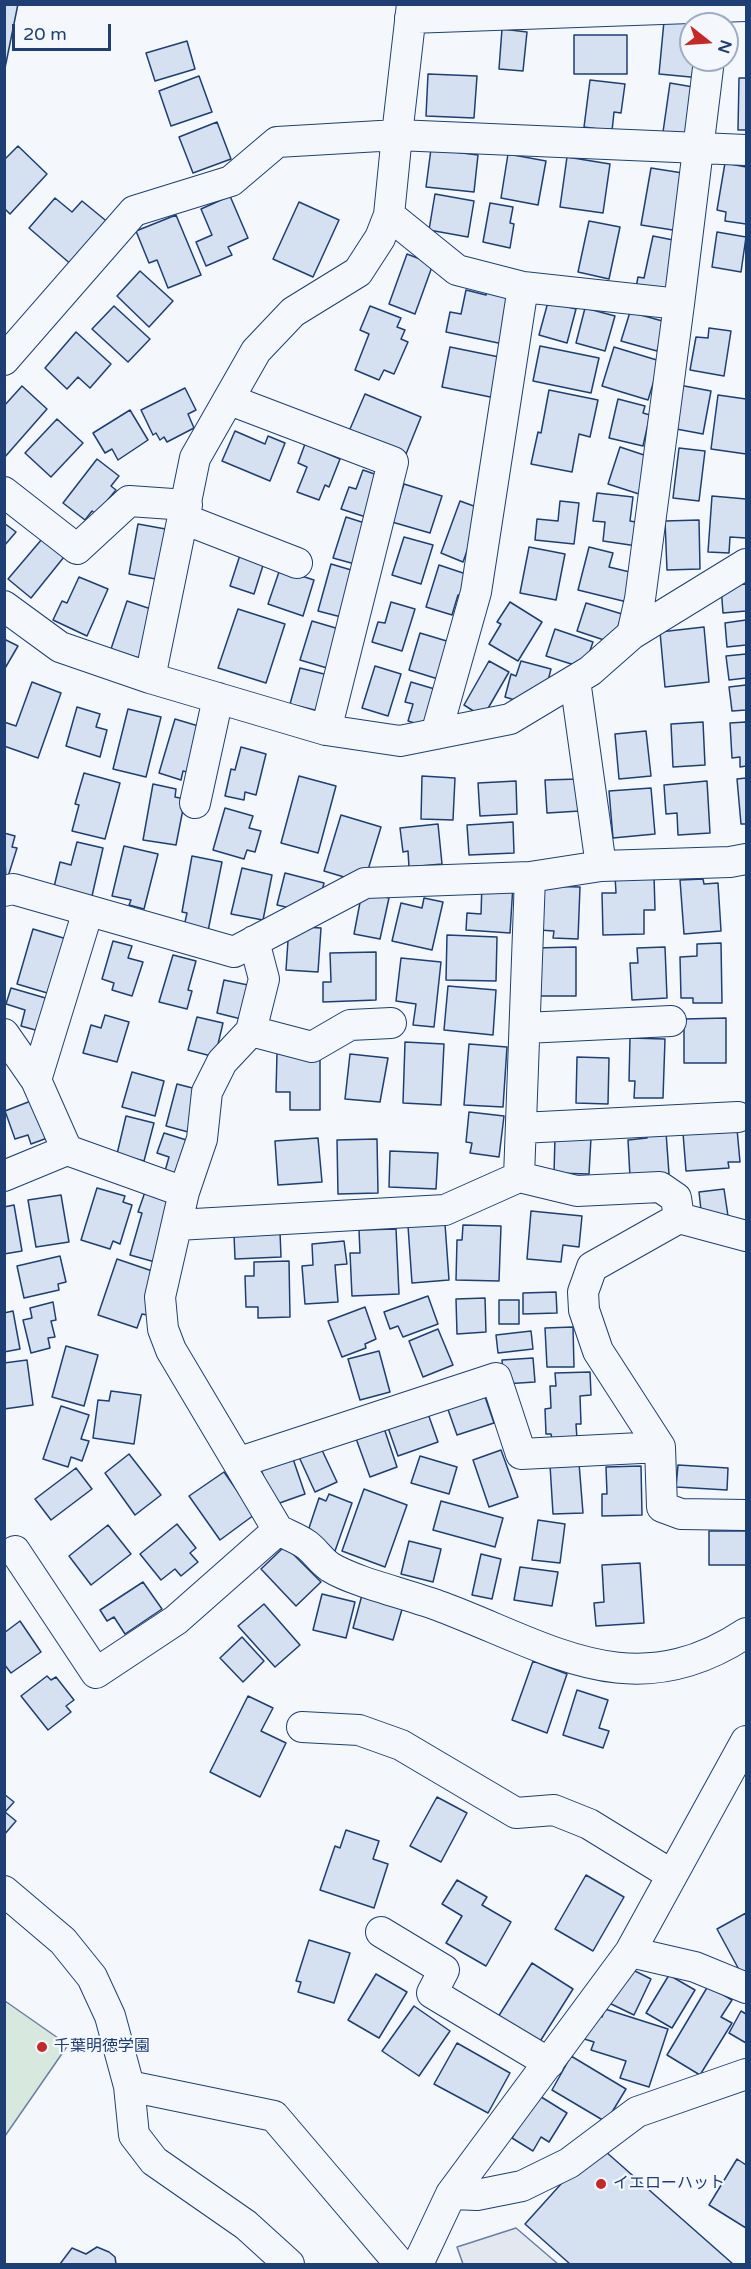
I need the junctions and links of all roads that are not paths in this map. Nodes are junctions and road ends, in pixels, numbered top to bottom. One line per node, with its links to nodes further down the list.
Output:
1 (747, 6): 3 (street)
2 (411, 11): 4 (street); 6 (street)
3 (728, 12)
4 (679, 15)
5 (707, 72): 7 (street)
6 (398, 135): 7 (street); 9 (street); 12 (street)
7 (696, 149): 8 (street); 11 (street)
8 (747, 150)
9 (388, 215): 10 (street); 13 (street)
10 (523, 287): 11 (street); 24 (street)
11 (678, 304): 19 (street)
12 (4, 360)
13 (230, 400): 15 (street); 23 (street)
14 (4, 492): 15 (street)
15 (186, 512): 16 (street); 20 (street)
16 (297, 564)
17 (747, 564): 19 (street)
18 (4, 606): 20 (street)
19 (633, 634): 21 (street)
20 (150, 678): 22 (street)
21 (575, 680): 24 (street); 27 (street)
22 (218, 698): 23 (street); 25 (street)
23 (326, 730): 24 (street)
24 (436, 734)
25 (195, 803)
26 (747, 859): 27 (street)
27 (601, 866): 28 (street)
28 (530, 877): 31 (street); 34 (street)
29 (4, 891): 30 (street)
30 (88, 911): 31 (street); 37 (street)
31 (254, 941): 35 (street)
32 (671, 1021): 34 (street)
33 (391, 1023): 35 (street)
34 (525, 1028): 39 (street)
35 (251, 1031): 43 (street)
36 (4, 1034): 37 (street)
37 (36, 1080): 40 (street)
38 (738, 1117): 39 (street)
39 (520, 1128): 42 (street)
40 (67, 1150): 41 (street); 43 (street)
41 (4, 1176)
42 (519, 1177): 44 (street); 45 (street)
43 (184, 1192): 45 (street)
44 (679, 1218): 46 (street); 47 (street)
45 (177, 1225): 48 (street)
46 (747, 1236)
47 (660, 1447): 48 (street); 49 (street)
48 (240, 1462): 50 (street)
49 (747, 1515)
50 (278, 1530): 51 (street); 52 (street)
51 (15, 1551)
52 (747, 1634)
53 (302, 1727): 55 (street)
54 (747, 1741): 55 (street)
55 (672, 1875): 58 (street)
56 (4, 1891): 62 (street)
57 (381, 1932): 60 (street)
58 (630, 1952): 59 (street); 60 (street)
59 (747, 1988)
60 (549, 2063): 63 (street)
61 (747, 2074): 63 (street)
62 (129, 2086): 64 (street); 65 (street)
63 (451, 2194): 66 (street)
64 (289, 2265)
65 (400, 2265)
66 (418, 2265)

